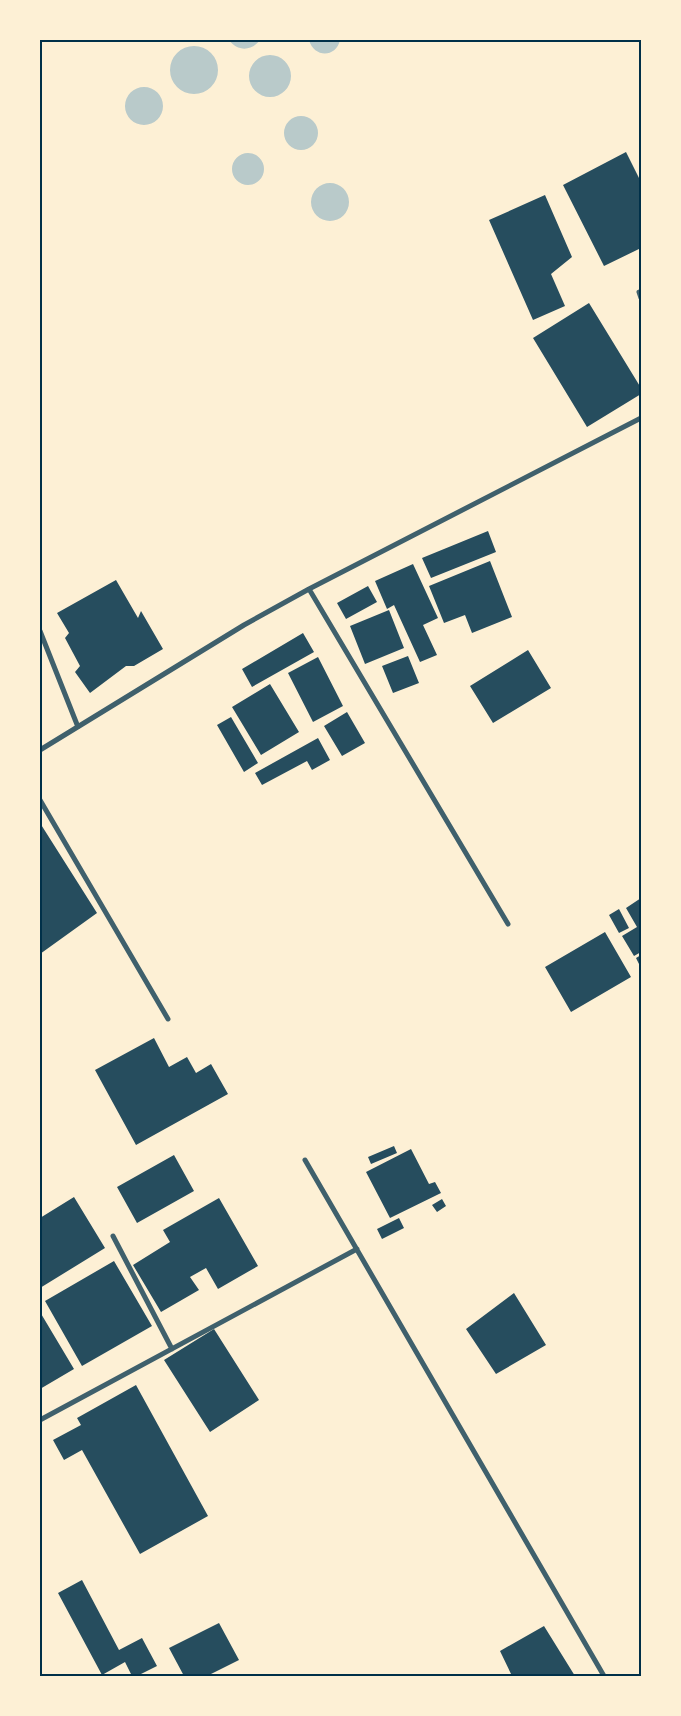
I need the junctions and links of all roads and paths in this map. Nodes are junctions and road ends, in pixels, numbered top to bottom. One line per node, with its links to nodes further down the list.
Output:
1 (641, 418): 2 (street)
2 (309, 589): 4 (street); 7 (street)
3 (40, 631): 4 (street)
4 (78, 727): 5 (street)
5 (40, 750)
6 (40, 800): 8 (street)
7 (508, 924)
8 (168, 1019)
9 (305, 1160): 11 (street)
10 (113, 1236): 12 (street)
11 (357, 1249): 12 (street); 14 (street)
12 (172, 1349): 13 (street)
13 (40, 1420)
14 (604, 1676)

